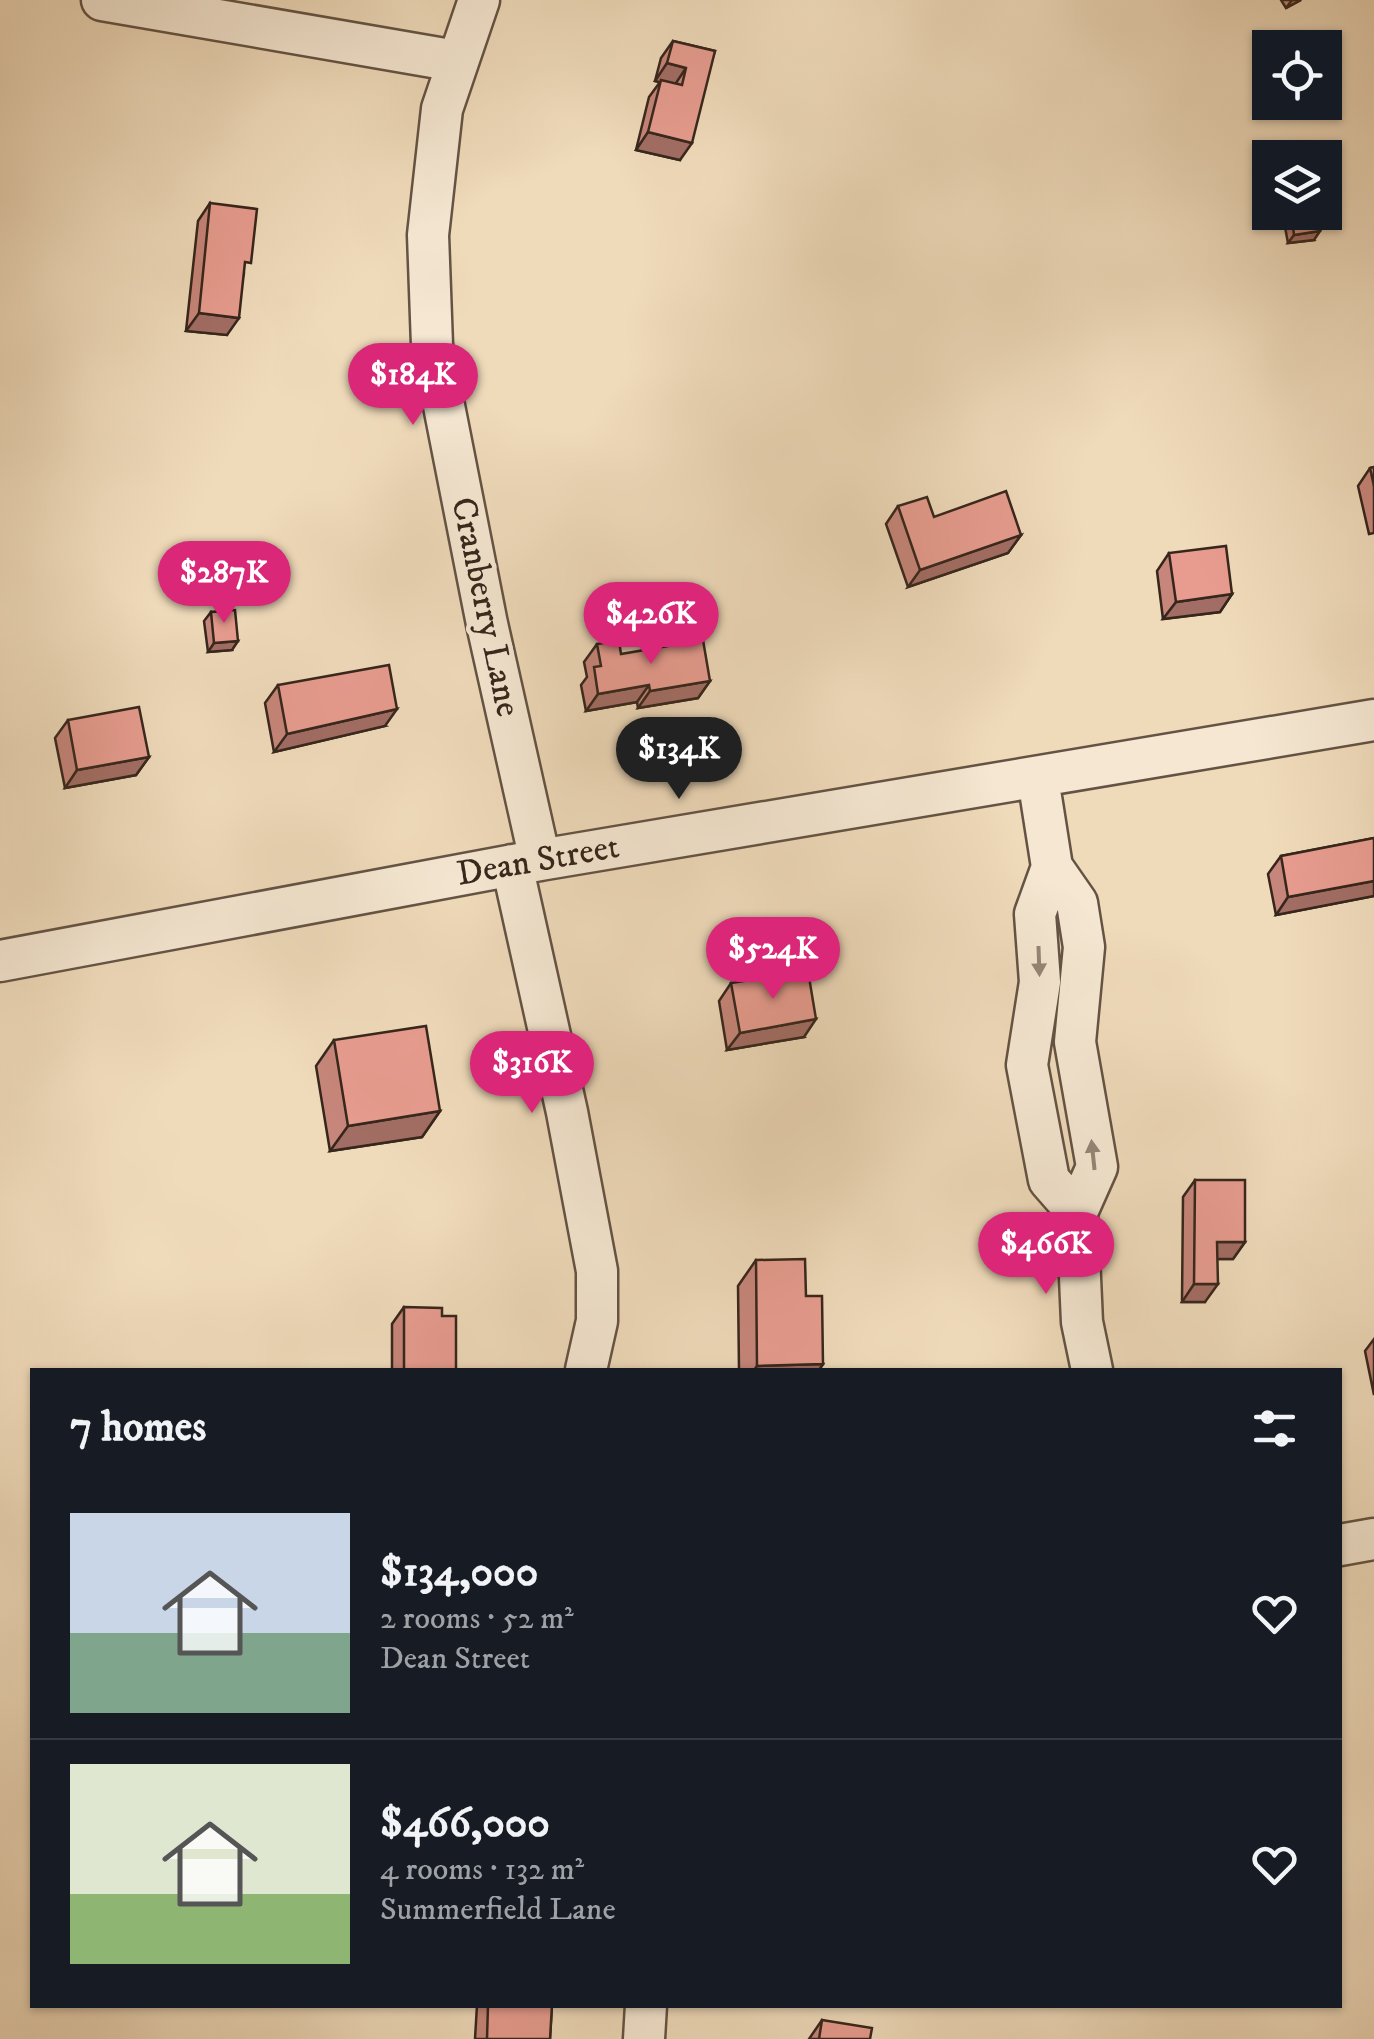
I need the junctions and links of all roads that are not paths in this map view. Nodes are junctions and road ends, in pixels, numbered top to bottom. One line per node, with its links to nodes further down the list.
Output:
1 (102, 0): 3 (street)
2 (479, 0): 3 (street, Cranberry Lane)
3 (456, 61): 6 (street, Cranberry Lane)
4 (1374, 720): 5 (street, Dean Street)
5 (1038, 778): 6 (street, Dean Street); 9 (street)
6 (526, 862): 7 (street, Dean Street); 8 (street, Cranberry Lane)
7 (0, 961)
8 (586, 1368)
9 (1092, 1368)
10 (1374, 1539): 11 (street)
11 (1342, 1545)
12 (646, 2008): 13 (street)
13 (644, 2039)

